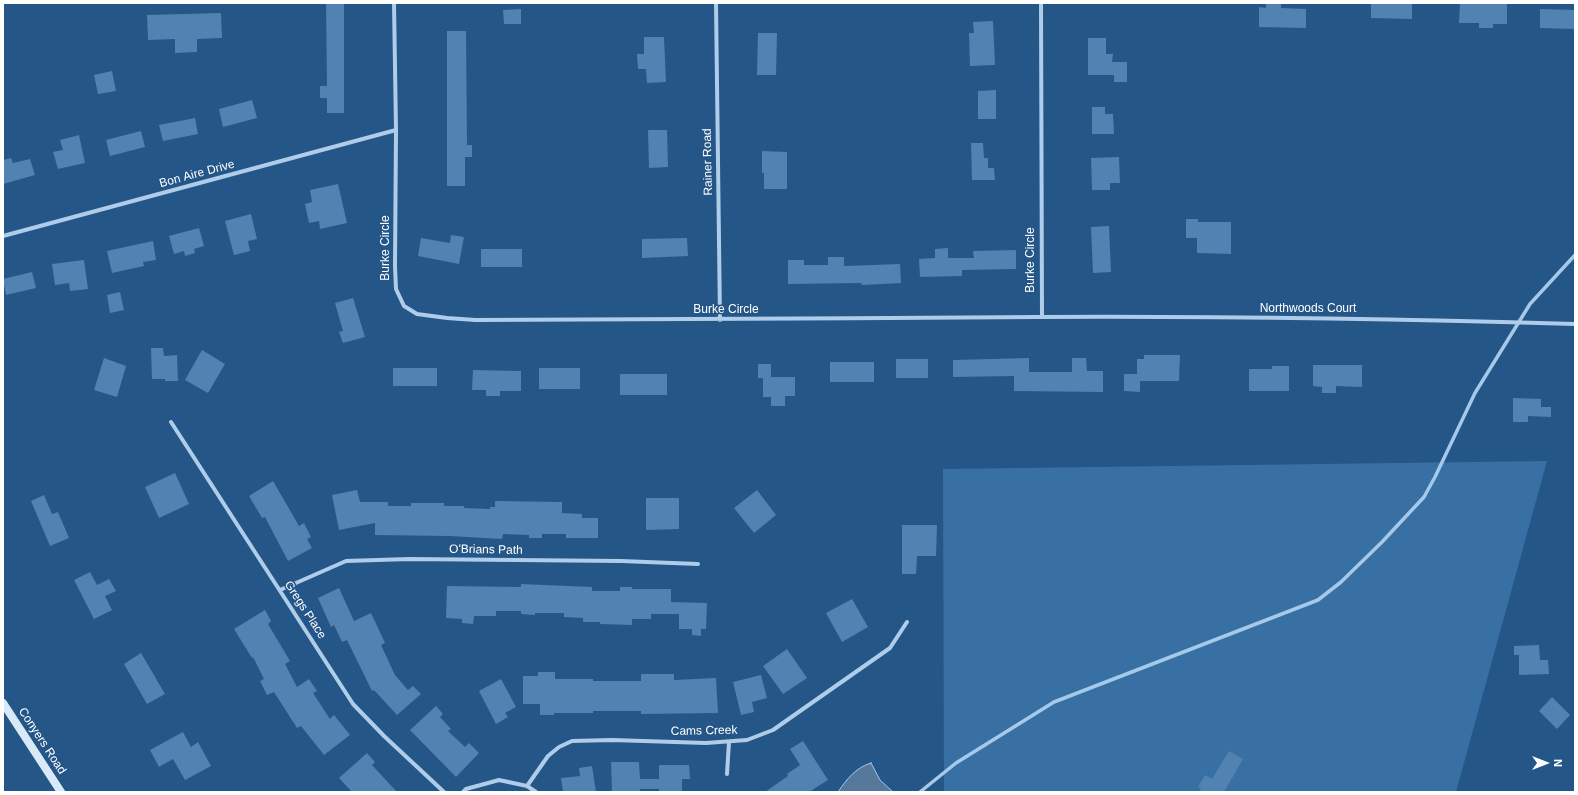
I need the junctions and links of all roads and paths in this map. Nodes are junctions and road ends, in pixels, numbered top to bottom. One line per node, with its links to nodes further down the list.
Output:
1 (394, 3): 4 (street, Burke Circle)
2 (716, 3): 7 (street, Rainer Road)
3 (1041, 3): 6 (street, Burke Circle)
4 (396, 130): 5 (street, Bon Aire Drive); 7 (street, Burke Circle)
5 (3, 236)
6 (1042, 317): 7 (street, Burke Circle); 8 (street, Northwoods Court)
7 (720, 320)
8 (1575, 324)
9 (171, 422): 11 (street, Gregs Place)
10 (698, 564): 11 (street, O'Brians Path)
11 (280, 590): 18 (street, Gregs Place)
12 (907, 622): 14 (street, Cams Creek)
13 (3, 703): 17 (main road, Conyers Road)
14 (729, 742): 15 (street); 16 (street, Cams Creek)
15 (727, 774)
16 (527, 786): 19 (street); 20 (street)
17 (61, 792)
18 (444, 792)
19 (463, 792)
20 (536, 792)

